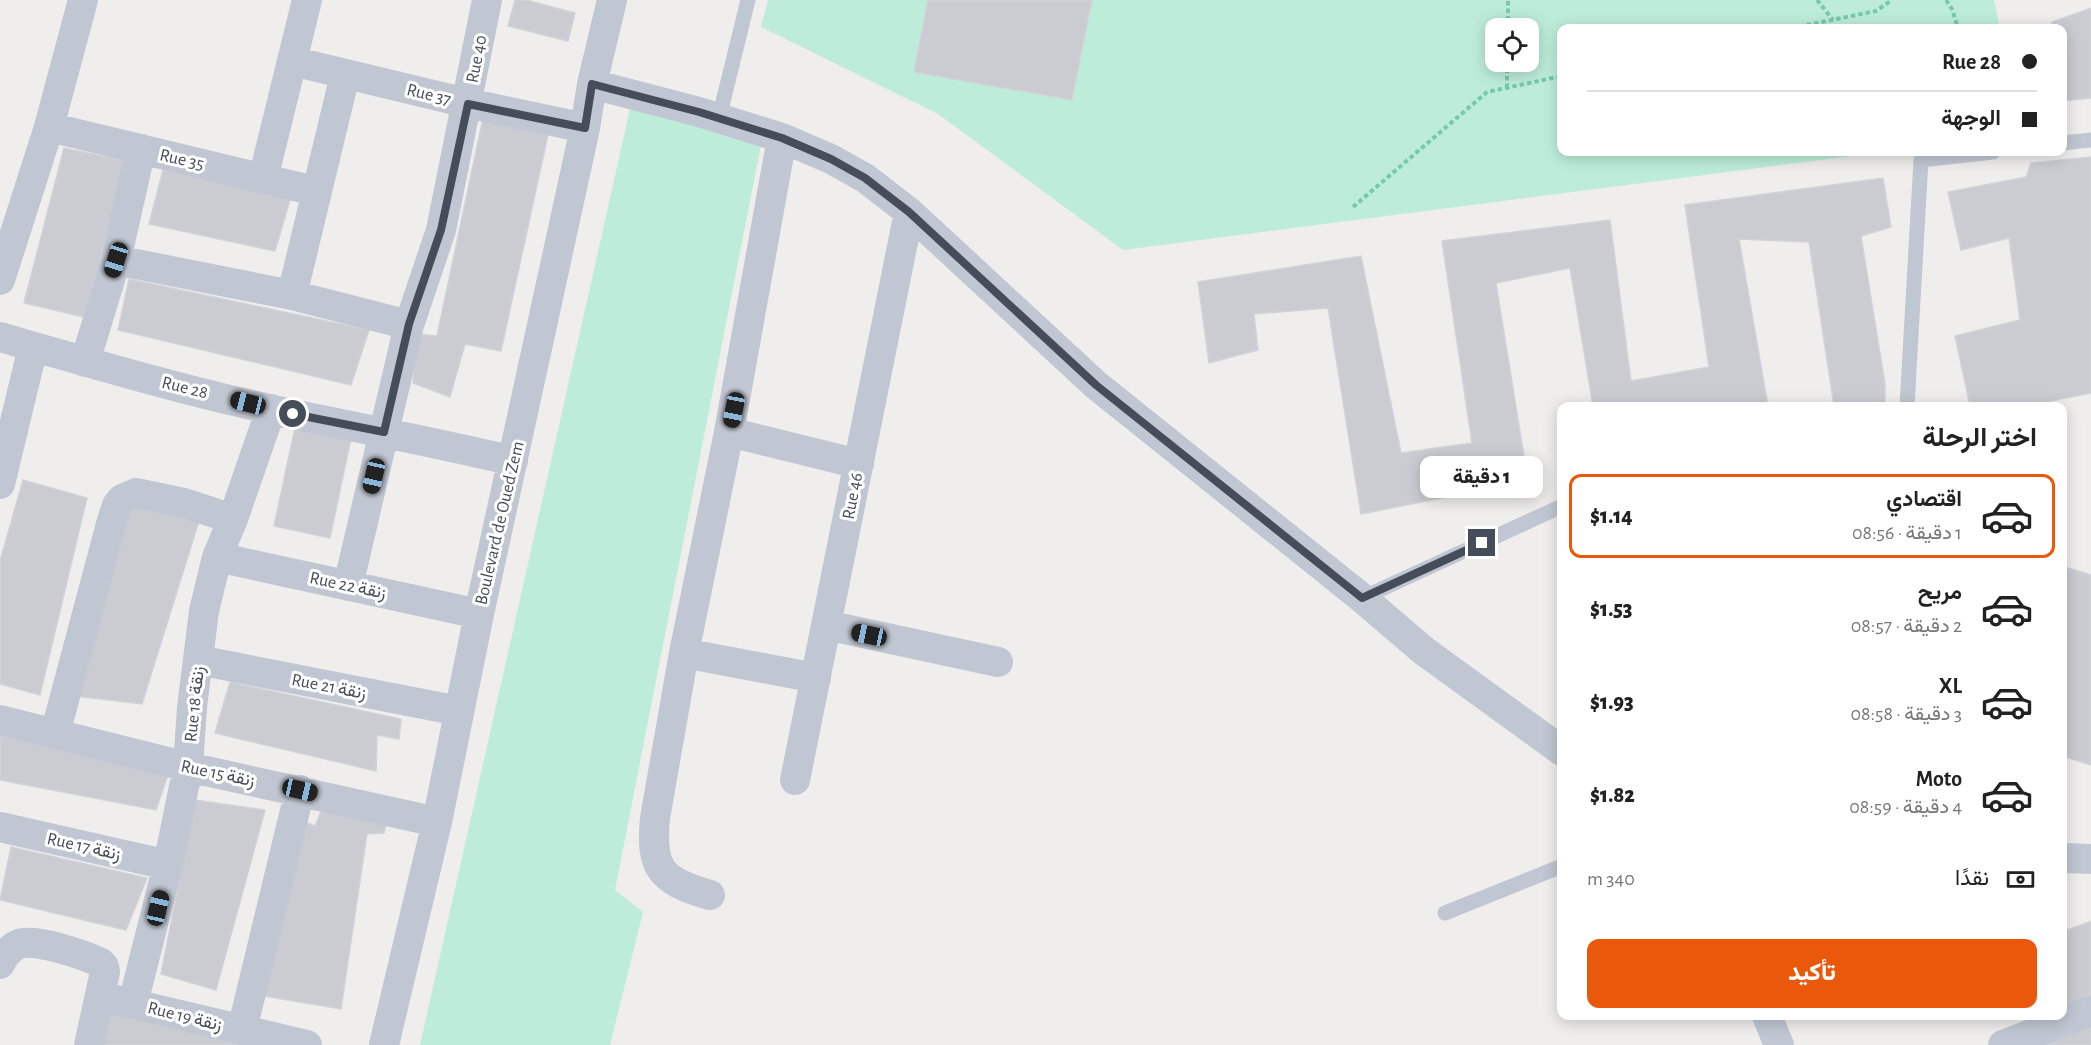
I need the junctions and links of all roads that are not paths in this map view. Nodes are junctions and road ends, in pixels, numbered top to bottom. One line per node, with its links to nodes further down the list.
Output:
1 (83, 0): 11 (street)
2 (307, 0): 6 (street)
3 (487, 0): 9 (street, Rue 40)
4 (612, 0): 8 (street, Boulevard de Oued Zem)
5 (748, 0): 10 (lane)
6 (292, 61): 7 (street, Rue 37); 18 (street)
7 (345, 75): 9 (street, Rue 37); 19 (street)
8 (592, 84): 10 (street); 12 (street, Boulevard de Oued Zem)
9 (468, 104): 12 (street, Rue 37); 24 (street, Rue 40)
10 (719, 118): 13 (street)
11 (49, 127): 16 (street, Rue 35); 22 (street)
12 (585, 128): 32 (street, Boulevard de Oued Zem)
13 (782, 138): 20 (street); 31 (street)
14 (2091, 140): 15 (lane)
15 (2067, 142)
16 (141, 149): 18 (street, Rue 35); 21 (street)
17 (1957, 156): 28 (lane)
18 (263, 179): 19 (street, Rue 35)
19 (315, 191): 23 (street)
20 (909, 212): 33 (street, Rue 46); 39 (street)
21 (116, 260): 23 (street); 27 (street)
22 (0, 280)
23 (292, 295): 24 (street)
24 (409, 324): 30 (street, Rue 40)
25 (0, 337): 26 (street, Rue 28)
26 (33, 347): 27 (street, Rue 28); 34 (street)
27 (85, 362): 29 (street, Rue 28)
28 (1907, 402)
29 (271, 409): 30 (street, Rue 28); 36 (street, Rue 18 زنقة)
30 (384, 432): 32 (street, Rue 28); 38 (street, Rue 40)
31 (729, 432): 33 (street); 42 (street)
32 (513, 461): 40 (street, Boulevard de Oued Zem)
33 (859, 464): 41 (street, Rue 46)
34 (0, 484)
35 (1557, 508): 39 (lane)
36 (232, 519): 37 (street, Rue 18 زنقة); 48 (street)
37 (217, 557): 38 (street, Rue 22 زنقة); 43 (street, Rue 18 زنقة)
38 (348, 586): 40 (street, Rue 22 زنقة)
39 (1362, 598): 49 (street)
40 (478, 614): 46 (street, Boulevard de Oued Zem)
41 (826, 625): 44 (street); 45 (street, Rue 46)
42 (684, 653): 45 (street); 59 (street)
43 (198, 660): 46 (street, Rue 21 زنقة); 50 (street, Rue 18 زنقة)
44 (998, 662)
45 (816, 678): 51 (street, Rue 46)
46 (459, 711): 53 (street, Boulevard de Oued Zem)
47 (0, 720): 48 (street, Rue 15 زنقة)
48 (55, 734): 50 (street, Rue 15 زنقة)
49 (1557, 747)
50 (188, 767): 52 (street, Rue 15 زنقة); 57 (street, Rue 18 زنقة)
51 (795, 780)
52 (300, 790): 53 (street, Rue 15 زنقة); 66 (street)
53 (437, 822): 69 (street, Boulevard de Oued Zem)
54 (0, 827): 57 (street, Rue 17 زنقة)
55 (2067, 858): 56 (street)
56 (2091, 859)
57 (168, 866): 63 (street, Rue 18 زنقة)
58 (1557, 868): 60 (lane)
59 (710, 895)
60 (1445, 913)
61 (0, 964): 62 (street)
62 (100, 996): 63 (street, Rue 19 زنقة); 67 (street)
63 (133, 1003): 66 (street, Rue 19 زنقة)
64 (2091, 1011): 71 (street)
65 (1769, 1020): 70 (street)
66 (242, 1030): 68 (street, Rue 19 زنقة)
67 (89, 1045)
68 (307, 1045)
69 (384, 1045)
70 (1779, 1045)
71 (2003, 1045)

